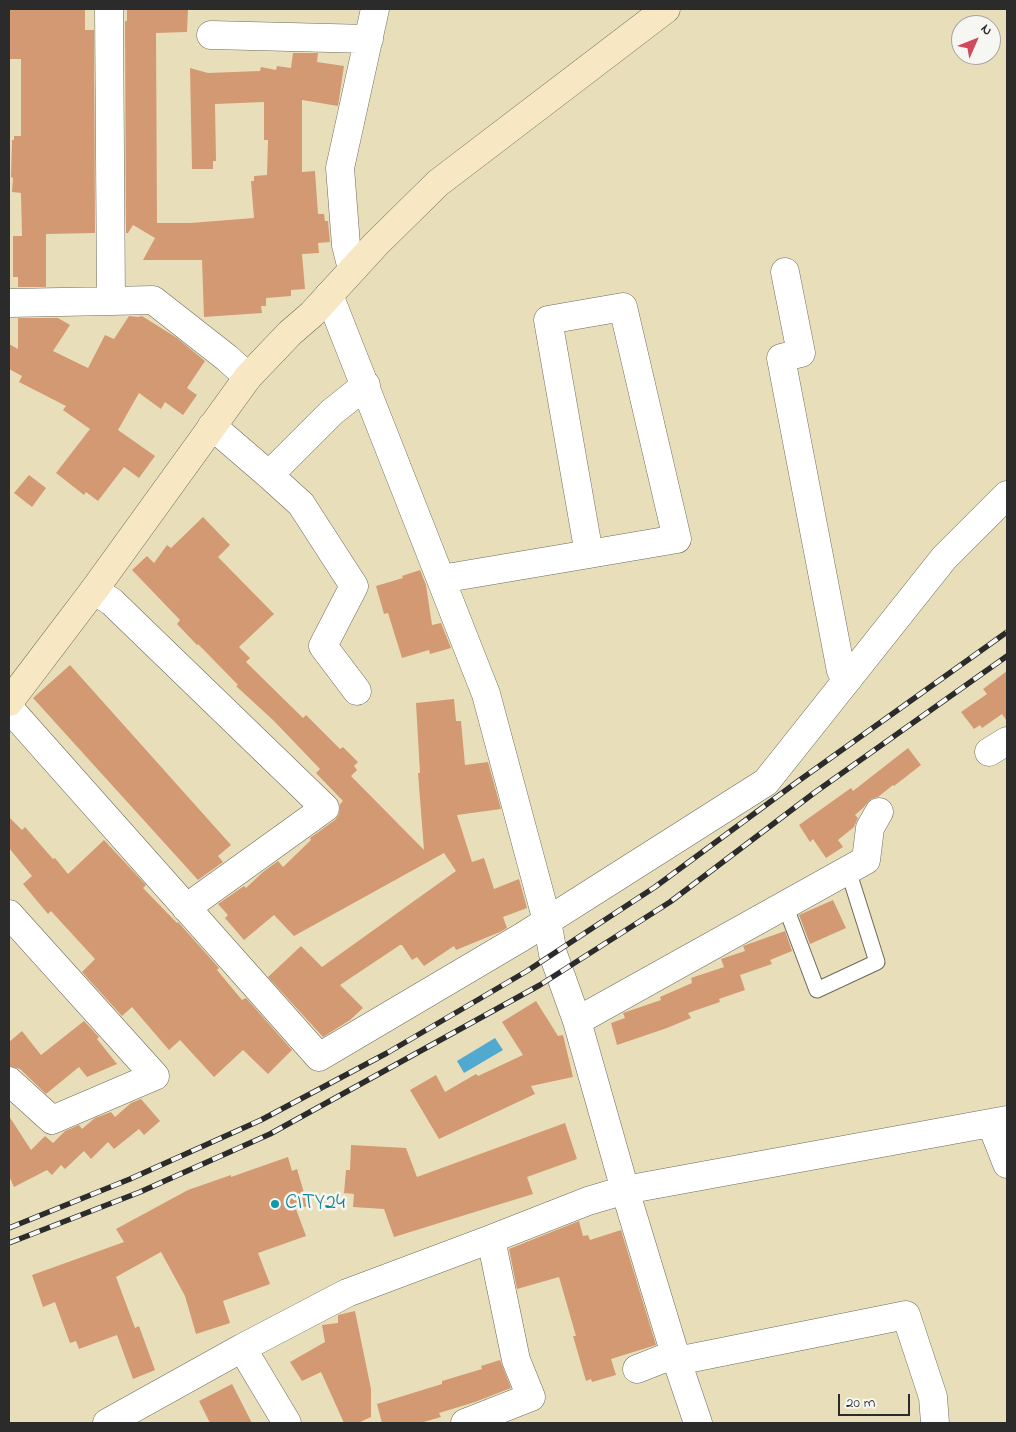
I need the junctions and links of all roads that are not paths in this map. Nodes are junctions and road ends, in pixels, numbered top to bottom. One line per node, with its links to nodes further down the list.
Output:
1 (108, 9): 9 (street)
2 (375, 9): 5 (street)
3 (666, 9): 6 (street)
4 (211, 35): 5 (street)
5 (369, 39): 6 (street)
6 (355, 267): 8 (street)
7 (785, 272): 19 (street)
8 (329, 295): 11 (street); 12 (street)
9 (111, 301): 10 (street); 11 (street)
10 (9, 303)
11 (248, 377): 13 (street)
12 (366, 385): 14 (street); 17 (street)
13 (212, 426): 14 (street); 18 (street)
14 (269, 475): 20 (street)
15 (1007, 495): 19 (street)
16 (589, 554): 16 (street); 17 (street)
17 (441, 578): 28 (street)
18 (94, 590): 21 (street); 26 (street)
19 (849, 678): 28 (street)
20 (357, 691)
21 (9, 702)
22 (9, 708): 26 (street)
23 (879, 812): 24 (street)
24 (848, 870): 25 (street); 25 (lane)
25 (786, 905): 29 (street)
26 (186, 908): 28 (street)
27 (9, 914): 30 (street)
28 (547, 921): 29 (street)
29 (577, 1021): 33 (street)
30 (9, 1081)
31 (999, 1122): 32 (street); 33 (street)
32 (1007, 1164)
33 (625, 1190): 34 (street); 36 (street)
34 (491, 1239): 35 (street); 40 (street)
35 (242, 1348): 38 (street); 39 (street)
36 (676, 1358): 37 (street); 41 (street); 42 (street)
37 (637, 1369)
38 (107, 1423)
39 (287, 1423)
40 (465, 1423)
41 (698, 1423)
42 (935, 1423)

